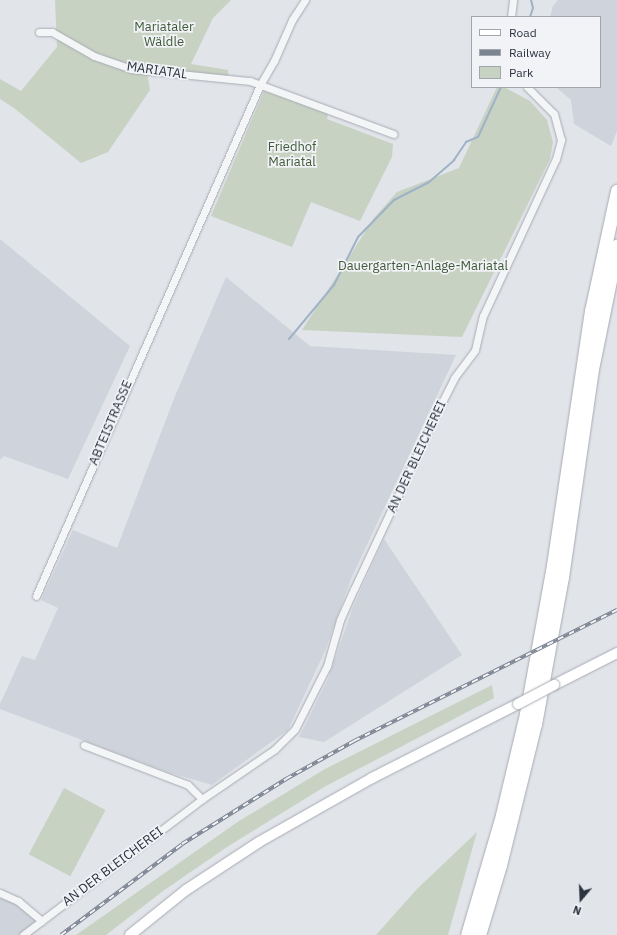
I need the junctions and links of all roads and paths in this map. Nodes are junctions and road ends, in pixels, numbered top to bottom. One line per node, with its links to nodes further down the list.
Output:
1 (305, 0): 5 (street)
2 (513, 0): 3 (street)
3 (511, 16)
4 (38, 32): 5 (street, MARIATAL)
5 (260, 85): 7 (street, MARIATAL); 10 (street, ABTEISTRASSE)
6 (528, 88): 13 (street, AN DER BLEICHEREI)
7 (393, 134)
8 (617, 191): 18 (highway)
9 (617, 246): 19 (highway)
10 (36, 596)
11 (617, 653): 17 (street, bridge)
12 (84, 745): 13 (street)
13 (202, 799): 15 (street, AN DER BLEICHEREI)
14 (0, 893): 15 (street)
15 (42, 921): 16 (street, AN DER BLEICHEREI)
16 (23, 935)
17 (130, 935)
18 (467, 935)
19 (479, 935)

